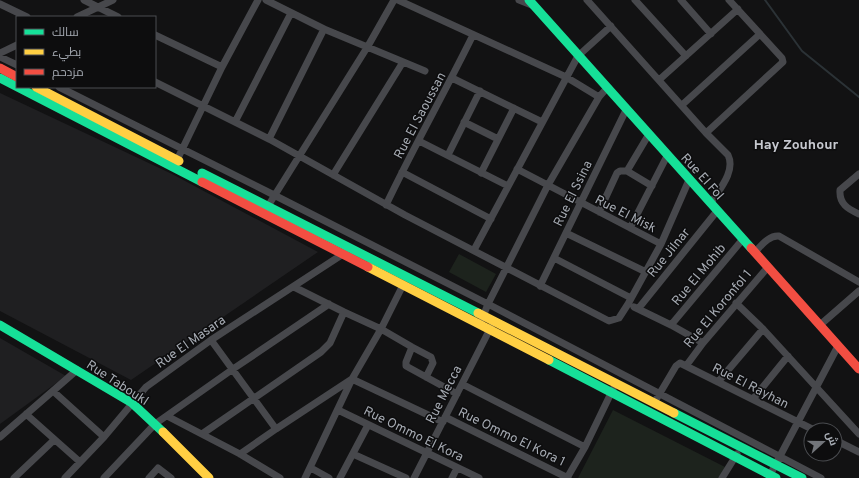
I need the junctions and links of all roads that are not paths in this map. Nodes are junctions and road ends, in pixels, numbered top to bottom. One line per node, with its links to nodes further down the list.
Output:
1 (84, 0): 14 (street)
2 (113, 0): 14 (street)
3 (258, 0): 34 (street)
4 (266, 0): 16 (street)
5 (394, 0): 27 (street)
6 (398, 0): 25 (street)
7 (519, 0): 12 (street)
8 (635, 0): 30 (street)
9 (681, 0): 22 (street)
10 (729, 0): 15 (street)
11 (589, 1): 20 (street)
12 (531, 3): 29 (main road, Rue El Fol)
13 (0, 4): 17 (street)
14 (98, 7): 18 (street); 19 (street)
15 (738, 9): 22 (street); 23 (street)
16 (291, 12): 21 (street); 54 (street)
17 (25, 16)
18 (79, 16)
19 (116, 16)
20 (611, 26): 29 (street); 41 (street)
21 (324, 29): 27 (street); 59 (street)
22 (711, 34): 30 (street)
23 (760, 34): 50 (street); 57 (street)
24 (156, 35): 34 (street)
25 (473, 35): 38 (street); 40 (street, Rue El Saoussan)
26 (16, 45): 28 (street)
27 (368, 46): 32 (street); 63 (street)
28 (0, 53)
29 (578, 56): 38 (street); 47 (main road, Rue El Fol)
30 (686, 56): 41 (street)
31 (0, 57): 33 (street)
32 (403, 62): 36 (street); 72 (street)
33 (16, 65)
34 (222, 67): 51 (street)
35 (0, 68): 37 (main road)
36 (425, 71)
37 (16, 76)
38 (566, 77): 49 (street); 56 (street)
39 (0, 78): 43 (main road)
40 (452, 78): 48 (street); 61 (street, Rue El Saoussan)
41 (659, 80): 50 (street)
42 (156, 83): 51 (street)
43 (16, 86)
44 (20, 88): 91 (main road)
45 (38, 88): 66 (main road)
46 (61, 88): 62 (street)
47 (607, 88): 49 (street); 53 (main road, Rue El Fol)
48 (480, 91): 52 (street); 55 (street)
49 (599, 97): 74 (street)
50 (682, 105): 57 (street)
51 (204, 107): 54 (street); 62 (street)
52 (514, 108): 56 (street); 60 (street)
53 (626, 110): 58 (main road, Rue El Fol); 78 (street, Rue El Ssina)
54 (235, 122): 59 (street)
55 (464, 122): 60 (street); 64 (street)
56 (542, 122): 67 (street)
57 (706, 133): 79 (street)
58 (649, 134): 65 (main road, Rue El Fol); 68 (street)
59 (269, 139): 63 (street)
60 (498, 139): 70 (street)
61 (419, 141): 64 (street); 69 (street, Rue El Saoussan)
62 (182, 149): 66 (street); 77 (street)
63 (299, 155): 72 (street); 77 (street)
64 (448, 155): 70 (street)
65 (667, 156): 73 (main road, Rue El Fol); 76 (street)
66 (177, 160): 81 (main road)
67 (517, 169): 74 (street, Rue El Misk); 75 (street)
68 (627, 171): 76 (street); 83 (street)
69 (402, 172): 80 (street, Rue El Saoussan); 85 (street)
70 (481, 173): 75 (street)
71 (859, 174): 84 (street)
72 (334, 175): 80 (street)
73 (689, 180): 79 (main road, Rue El Fol); 89 (street)
74 (548, 185): 78 (street, Rue El Misk); 95 (street)
75 (508, 186): 85 (street)
76 (652, 186): 86 (street)
77 (274, 195): 81 (street); 105 (street)
78 (580, 202): 83 (street, Rue El Misk); 87 (street, Rue El Ssina)
79 (711, 203): 82 (main road, Rue El Fol)
80 (386, 205): 90 (street)
81 (268, 206): 91 (main road)
82 (717, 210): 88 (main road, Rue El Fol); 106 (street, Rue Jilnar)
83 (599, 212): 86 (street, Rue El Misk)
84 (859, 214)
85 (491, 219): 90 (street)
86 (630, 228): 89 (street, Rue El Misk)
87 (566, 233): 93 (street, Rue El Ssina); 96 (street)
88 (743, 239): 92 (main road, Rue El Fol); 112 (street, Rue El Mohib)
89 (661, 244): 96 (street)
90 (474, 250): 95 (street)
91 (346, 251): 98 (main road); 100 (street, Rue El Masara); 108 (main road)
92 (754, 252): 94 (main road, Rue El Fol); 97 (street)
93 (554, 258): 99 (street, Rue El Ssina); 102 (street)
94 (768, 267): 103 (street, Rue El Koronfol 1); 113 (main road, Rue El Fol)
95 (507, 268): 99 (street); 105 (street)
96 (646, 272): 102 (street)
97 (859, 282)
98 (403, 285): 110 (main road); 114 (street)
99 (540, 286): 102 (street)
100 (294, 287): 104 (street); 116 (street, Rue El Masara)
101 (859, 291): 113 (street)
102 (630, 301): 106 (street)
103 (736, 303): 115 (street); 117 (street, Rue El Koronfol 1)
104 (329, 304): 107 (street); 123 (street)
105 (488, 304): 108 (street); 121 (street)
106 (638, 309): 112 (street)
107 (344, 312): 114 (street); 137 (street)
108 (483, 316): 110 (street); 111 (main road)
109 (0, 325): 125 (main road, Rue Taboukl)
110 (479, 325): 111 (main road)
111 (492, 325): 126 (main road); 131 (street, Rue Mecca); 134 (main road)
112 (671, 325): 117 (street)
113 (820, 325): 118 (main road, Rue El Fol)
114 (381, 329): 119 (street); 128 (street)
115 (763, 329): 120 (street); 129 (street)
116 (212, 340): 123 (street); 139 (street, Rue El Masara)
117 (703, 343): 122 (street, Rue El Koronfol 1)
118 (838, 346): 124 (main road, Rue El Fol); 132 (street)
119 (412, 347): 127 (street); 127 (street)
120 (788, 356): 132 (street); 138 (street)
121 (603, 365): 126 (street); 136 (street)
122 (686, 366): 129 (street, Rue El Rayhan); 136 (street, Rue El Rayhan)
123 (233, 369): 137 (street); 144 (street)
124 (859, 369)
125 (77, 370): 133 (street); 139 (main road, Rue Taboukl)
126 (598, 374): 130 (main road)
127 (426, 377): 135 (street)
128 (352, 379): 141 (street); 145 (street, Rue Ommo El Kora 1); 150 (street)
129 (718, 382): 138 (street, Rue El Rayhan)
130 (616, 383): 134 (street); 140 (main road)
131 (462, 384): 135 (street, Rue Mecca); 157 (street)
132 (816, 386): 146 (street); 152 (street)
133 (53, 391): 143 (street); 154 (street)
134 (611, 393): 142 (main road); 157 (street)
135 (457, 394): 145 (street, Rue Mecca)
136 (659, 394): 140 (street); 164 (street)
137 (254, 398): 150 (street); 151 (street)
138 (753, 400): 146 (street, Rue El Rayhan)
139 (132, 403): 147 (main road, Rue Taboukl); 154 (street, Rue El Masara)
140 (654, 404): 142 (street); 158 (main road)
141 (338, 410): 149 (street, Rue Ommo El Kora); 166 (street)
142 (649, 412): 163 (main road)
143 (26, 414): 153 (street); 155 (street)
144 (167, 416): 147 (street); 151 (street)
145 (444, 419): 160 (street, Rue Mecca); 183 (street, Rue Ommo El Kora 1)
146 (798, 422): 148 (street, Rue El Rayhan); 164 (street)
147 (155, 424): 171 (street); 174 (main road, Rue Taboukl)
148 (803, 424)
149 (368, 425): 160 (street, Rue Ommo El Kora); 162 (street)
150 (276, 429): 161 (street)
151 (202, 434): 161 (street)
152 (859, 434)
153 (0, 437)
154 (104, 437): 165 (street, Rue El Masara)
155 (54, 440): 165 (street); 169 (street)
156 (843, 444): 159 (street)
157 (585, 447): 183 (street)
158 (740, 447): 163 (street); 164 (main road)
159 (859, 452)
160 (427, 453): 167 (street, Rue Ommo El Kora); 180 (street, Rue Mecca)
161 (240, 454): 175 (street)
162 (353, 454): 178 (street); 179 (street)
163 (735, 457): 168 (main road); 184 (street)
164 (777, 461): 168 (street); 185 (main road); 186 (street)
165 (80, 462): 170 (street, Rue El Masara)
166 (310, 468): 176 (street); 177 (street)
167 (457, 468): 181 (street); 182 (street, Rue Ommo El Kora)
168 (773, 477)
169 (14, 478)
170 (65, 478)
171 (104, 478)
172 (149, 478): 173 (street)
173 (171, 478)
174 (209, 478)
175 (280, 478)
176 (305, 478)
177 (329, 478)
178 (340, 478)
179 (406, 478)
180 (414, 478)
181 (452, 478)
182 (478, 478)
183 (567, 478)
184 (723, 478)
185 (802, 478)
186 (821, 478)

